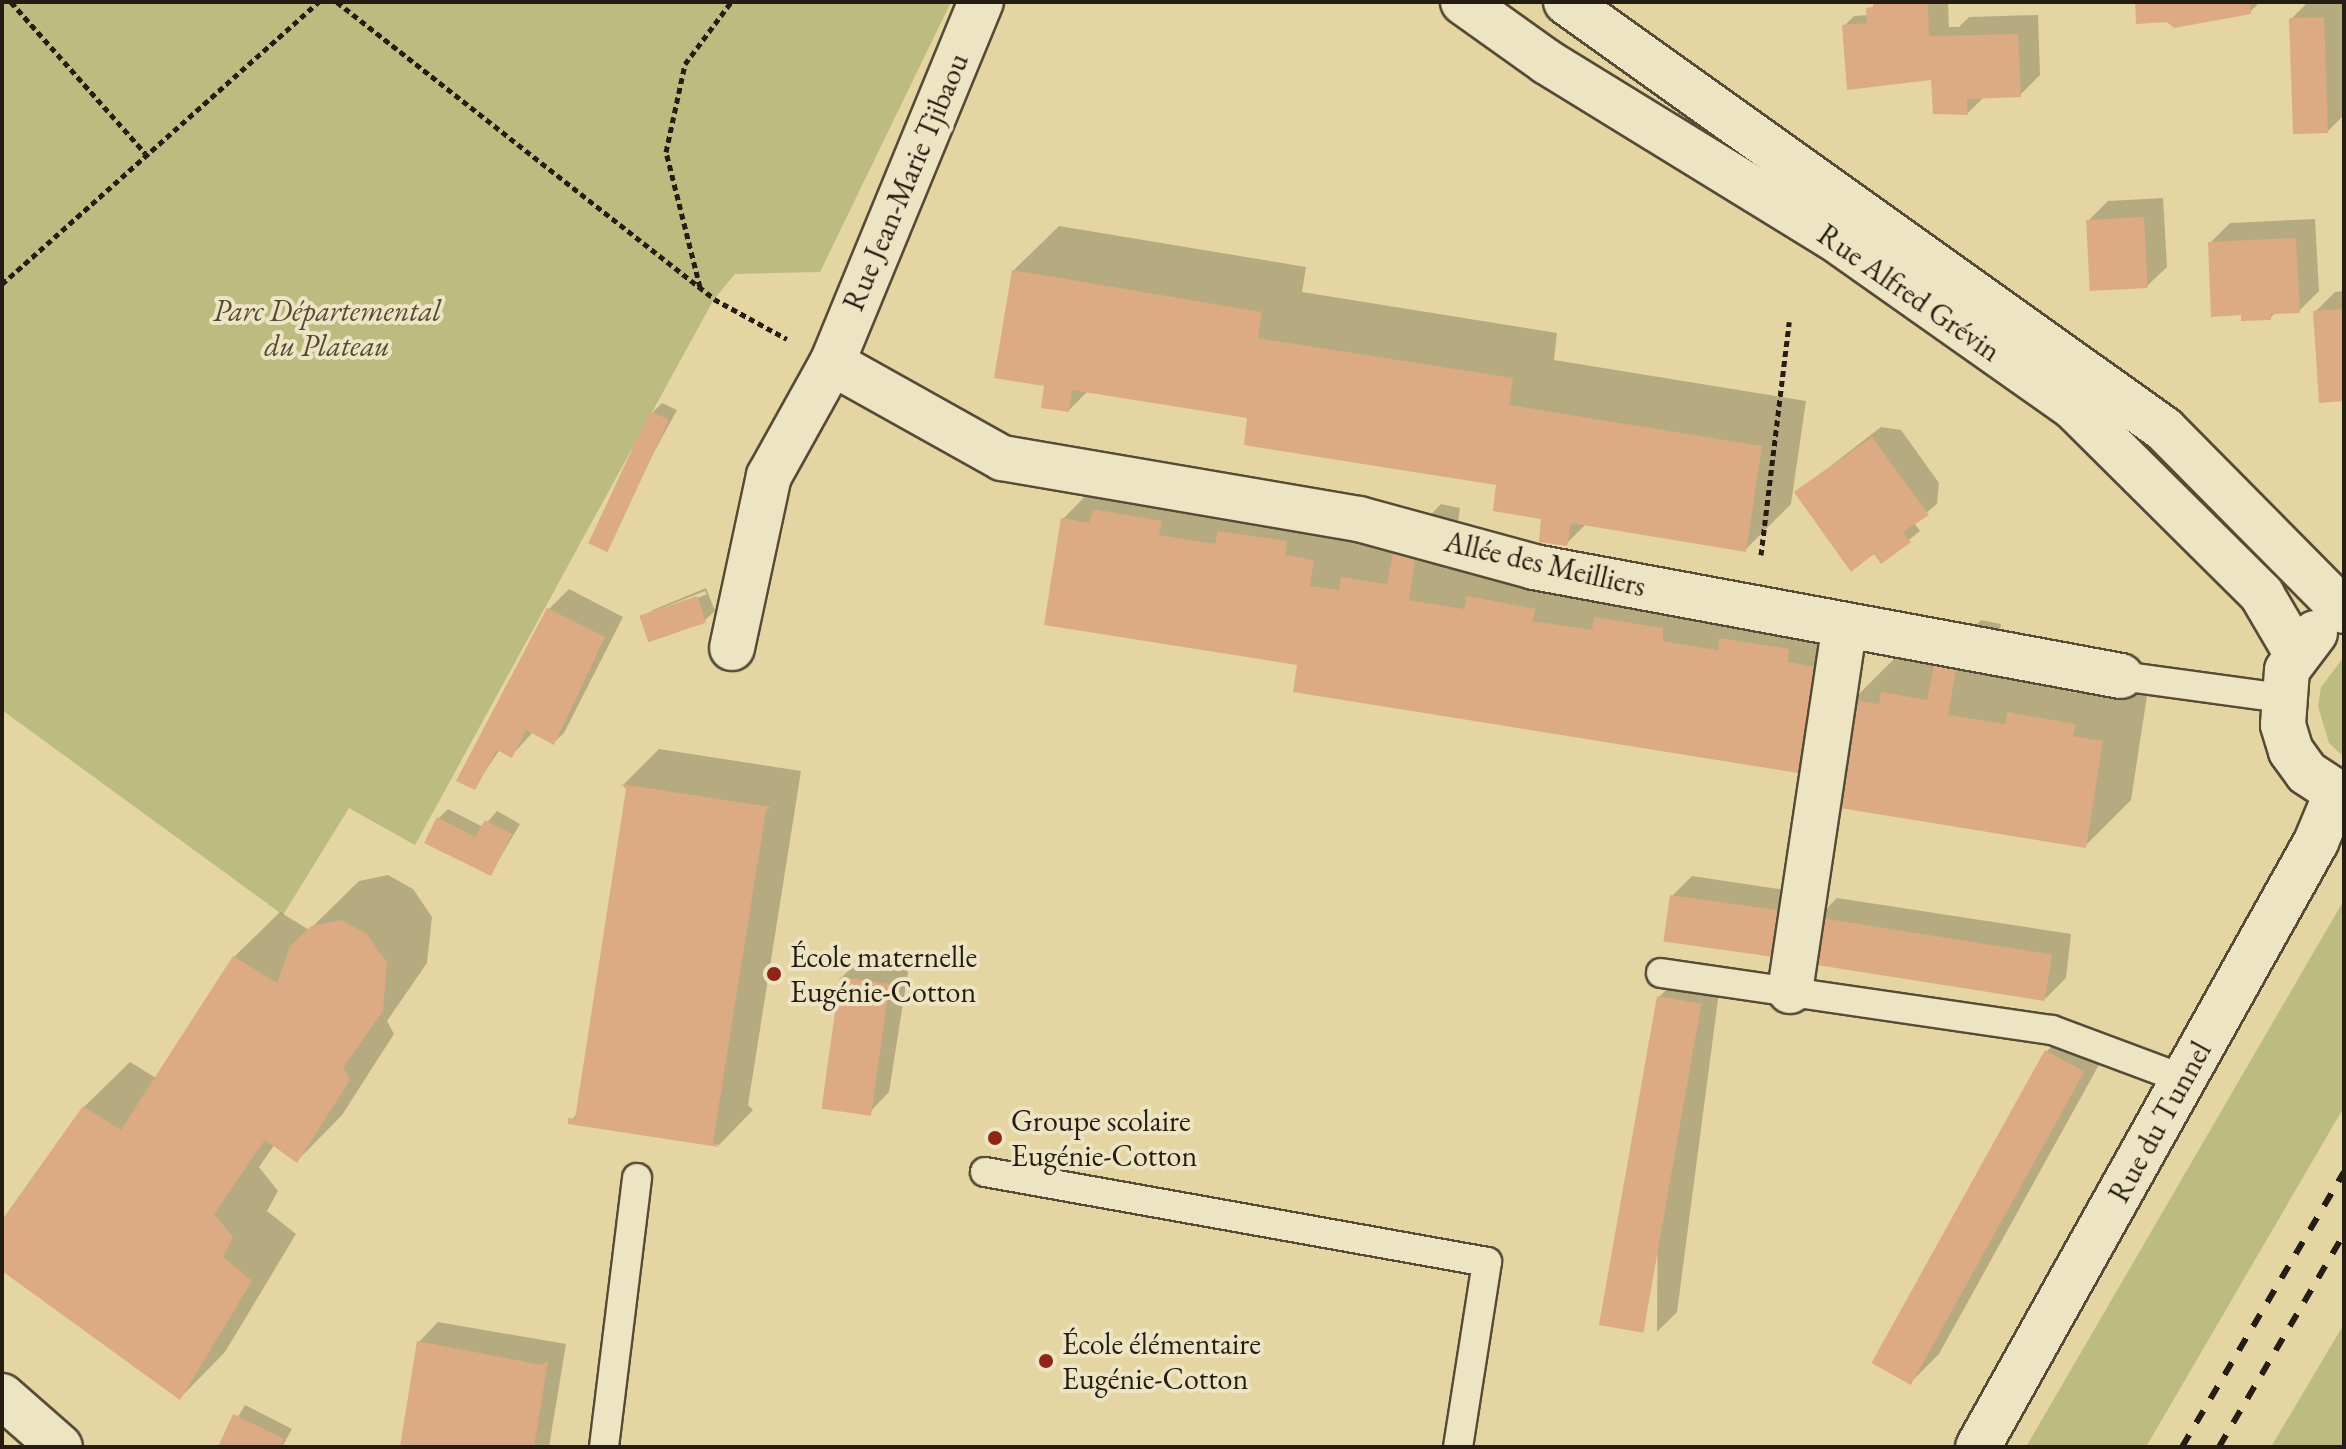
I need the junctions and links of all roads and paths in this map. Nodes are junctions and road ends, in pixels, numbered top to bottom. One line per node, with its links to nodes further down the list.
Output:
1 (11, 2): 8 (path)
2 (318, 2): 8 (path)
3 (337, 2): 10 (path)
4 (731, 2): 10 (path)
5 (981, 2): 12 (street, Rue Jean-Marie Tjibaou)
6 (1463, 2): 17 (street, Rue Alfred Grévin)
7 (1566, 2): 14 (street, Rue Alfred Grévin)
8 (145, 153): 9 (path)
9 (2, 284)
10 (701, 288): 12 (path)
11 (1789, 322): 13 (path)
12 (832, 363): 13 (street, Allée des Meilliers); 16 (street, Rue Jean-Marie Tjibaou)
13 (1755, 608): 15 (street, Allée des Meilliers)
14 (2344, 612): 17 (street, Rue Alfred Grévin)
15 (1845, 625): 18 (street, Allée des Meilliers); 22 (street)
16 (732, 648)
17 (2296, 653): 19 (street, Rue Alfred Grévin)
18 (2121, 676): 19 (lane, Allée des Meilliers)
19 (2281, 698): 20 (street, Rue Alfred Grévin)
20 (2340, 796): 23 (street, Rue du Tunnel)
21 (1661, 973): 22 (lane)
22 (1790, 991): 23 (lane)
23 (2183, 1079): 30 (street, Rue du Tunnel)
24 (985, 1172): 29 (lane)
25 (637, 1178): 28 (lane)
26 (2, 1396): 27 (street)
27 (60, 1447)
28 (604, 1447)
29 (1458, 1447)
30 (1978, 1447)

